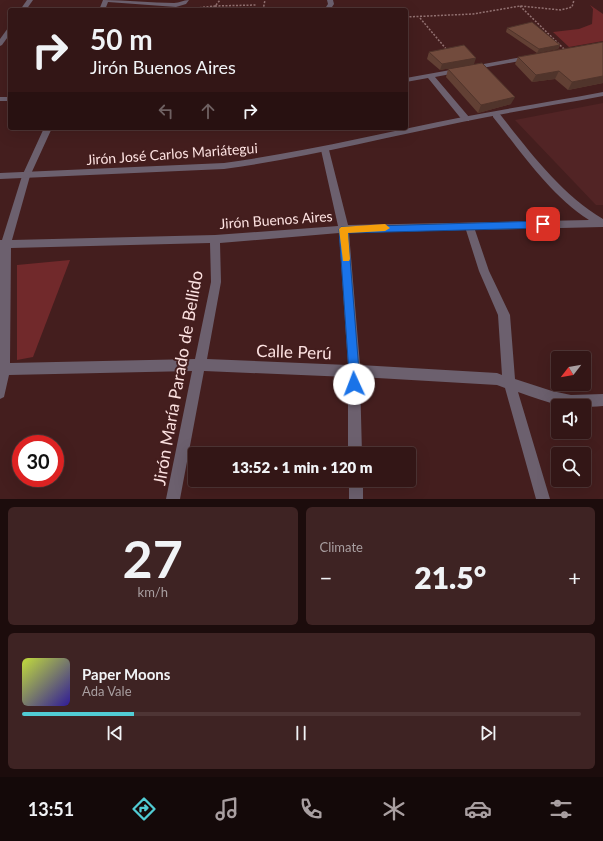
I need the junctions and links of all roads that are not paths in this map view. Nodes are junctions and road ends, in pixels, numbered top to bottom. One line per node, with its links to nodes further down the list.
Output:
1 (109, 0): 2 (street)
2 (185, 1)
3 (8, 32): 4 (street)
4 (0, 44)
5 (535, 57): 6 (street)
6 (430, 76): 7 (street); 10 (street)
7 (408, 80)
8 (603, 94): 9 (street, Jirón José Carlos Mariátegui)
9 (496, 115): 10 (street, Jirón José Carlos Mariátegui); 15 (street)
10 (466, 119): 12 (street, Jirón José Carlos Mariátegui)
11 (47, 130): 14 (street)
12 (325, 150): 14 (street, Jirón José Carlos Mariátegui); 17 (street)
13 (0, 176): 14 (street, Jirón José Carlos Mariátegui)
14 (26, 176): 19 (street)
15 (603, 224): 16 (street, Jirón Buenos Aires)
16 (469, 225): 17 (street, Jirón Buenos Aires); 23 (street)
17 (344, 229): 18 (street, Jirón Buenos Aires); 22 (street)
18 (215, 239): 19 (street, Jirón Buenos Aires); 20 (street, Jirón María Parado de Bellido)
19 (3, 244): 21 (street)
20 (200, 365): 21 (street, Calle Perú); 22 (street, Calle Perú); 28 (street, Jirón María Parado de Bellido)
21 (4, 368): 24 (street)
22 (354, 371): 23 (street, Calle Perú); 26 (street)
23 (509, 382): 25 (street, Calle Perú); 30 (street)
24 (0, 393)
25 (603, 400)
26 (355, 447)
27 (356, 487): 29 (street)
28 (173, 499)
29 (356, 499)
30 (543, 499)

